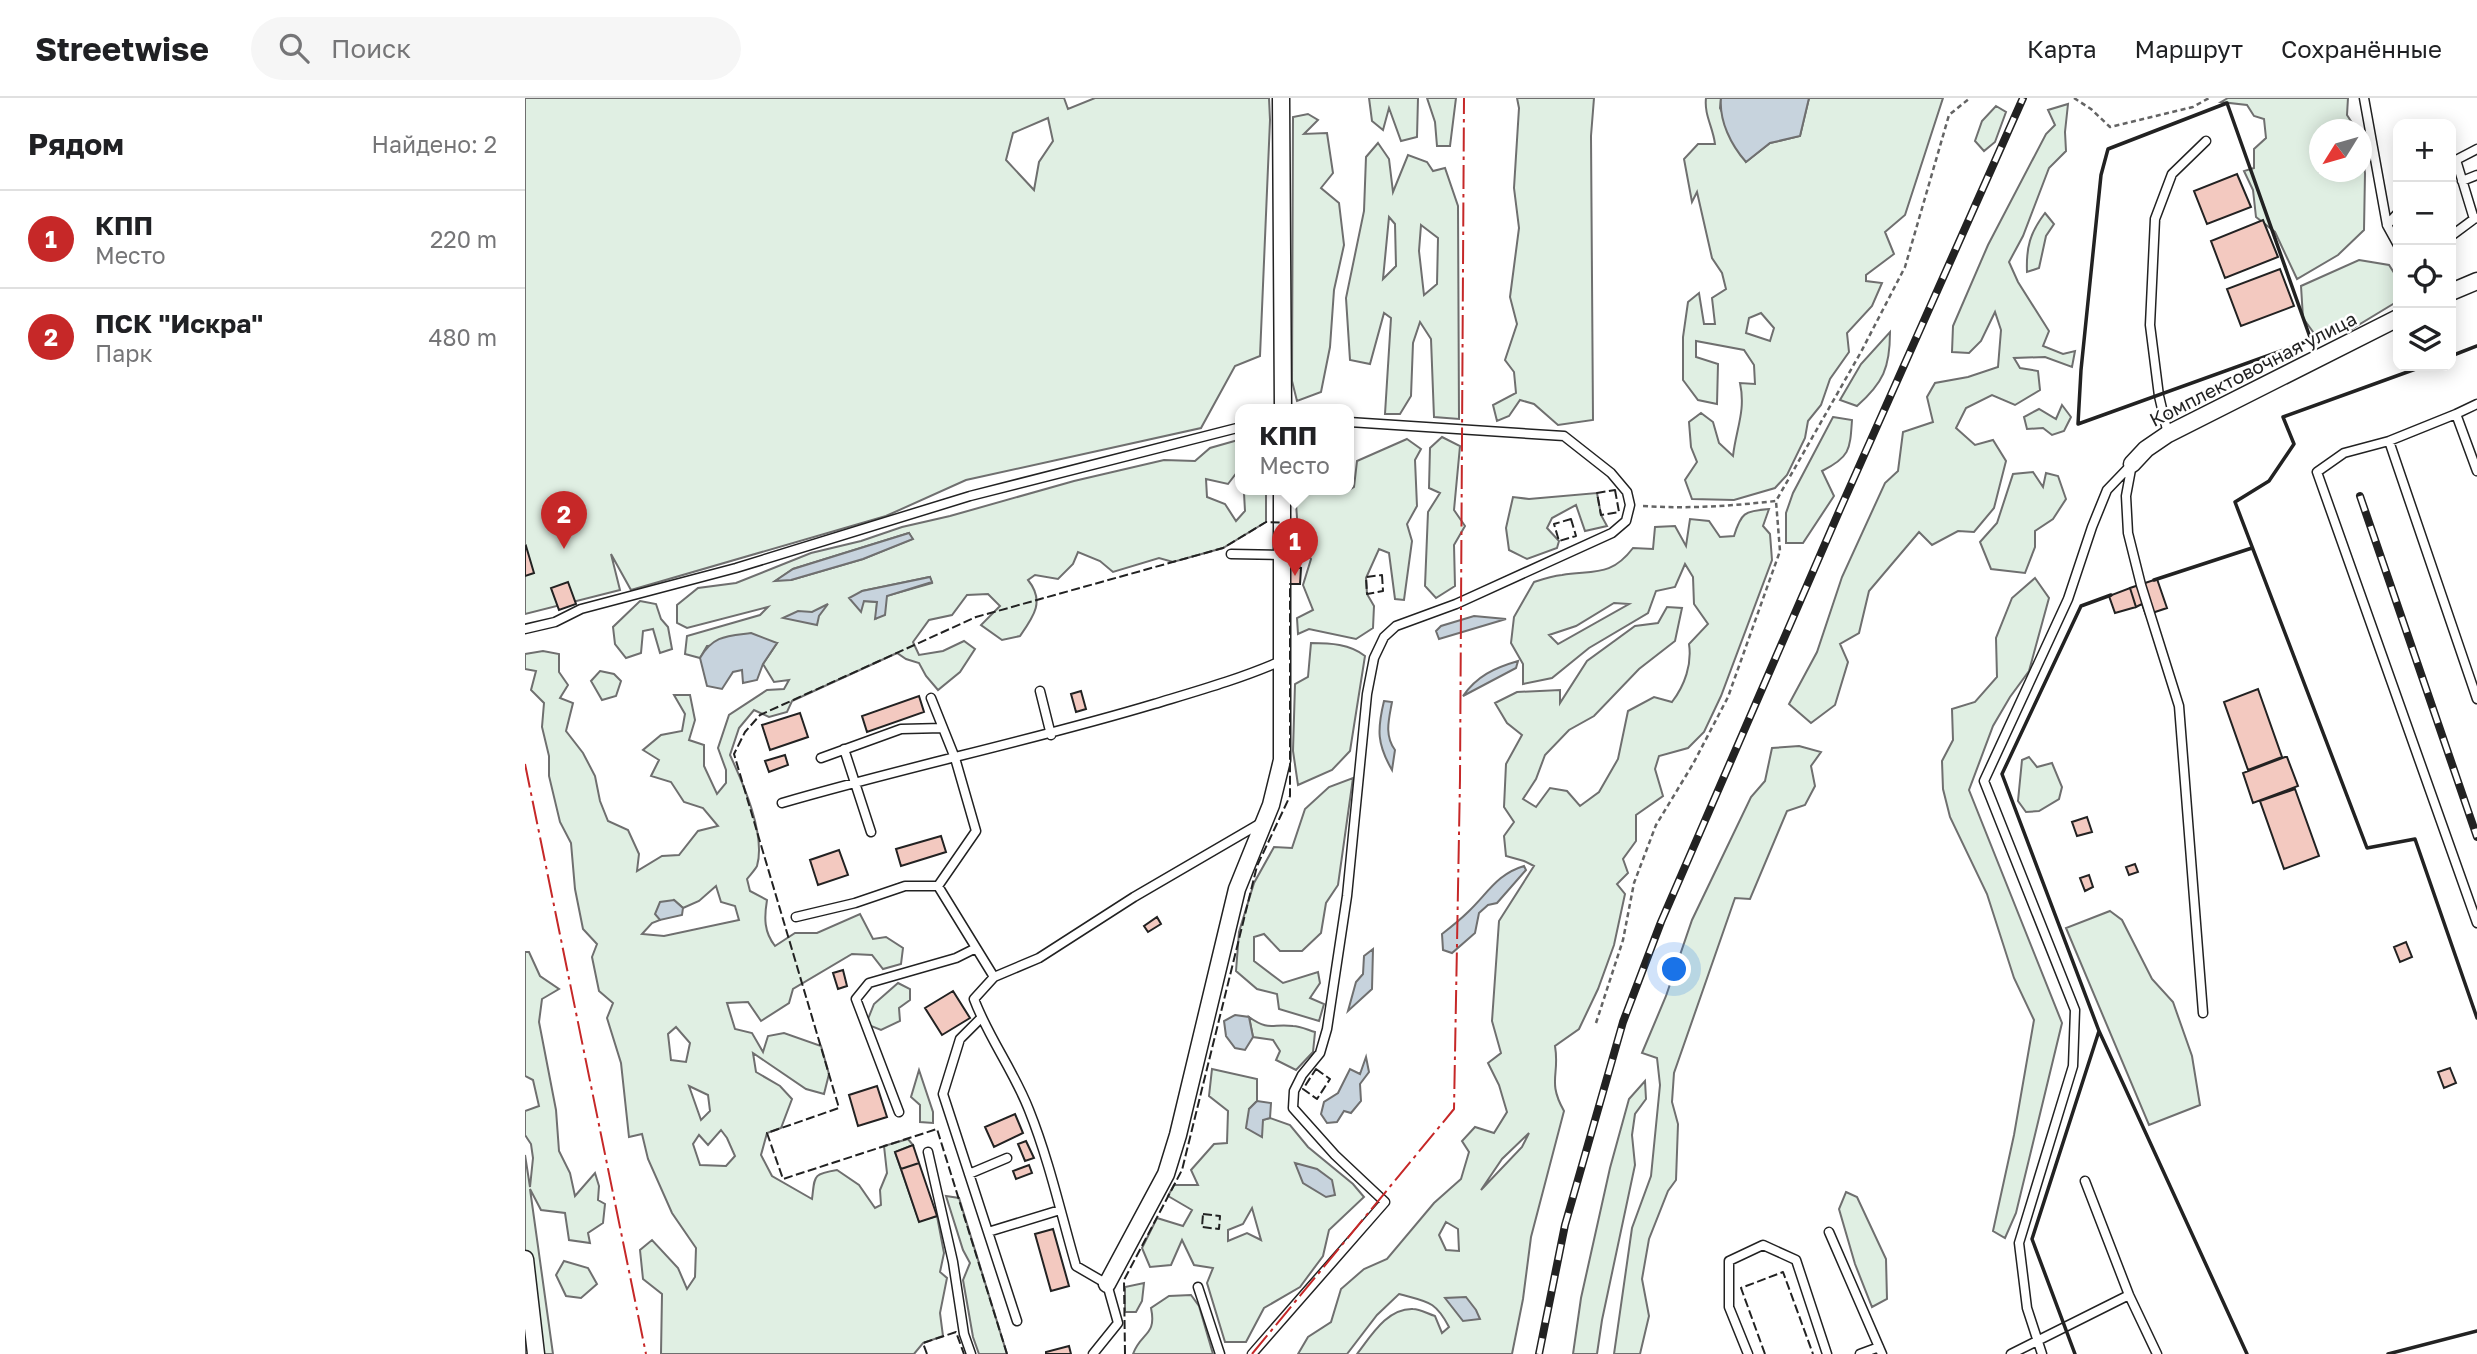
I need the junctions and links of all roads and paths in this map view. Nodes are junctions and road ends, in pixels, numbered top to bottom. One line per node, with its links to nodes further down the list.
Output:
1 (1281, 98): 21 (street)
2 (1970, 98): 31 (path)
3 (2074, 98): 4 (path)
4 (2209, 98)
5 (2364, 98): 15 (lane)
6 (2206, 141): 26 (lane)
7 (2477, 149): 8 (lane)
8 (2456, 159)
9 (2456, 174): 11 (lane)
10 (2477, 175): 11 (lane)
11 (2462, 181): 12 (lane)
12 (2473, 201): 14 (lane)
13 (2393, 218): 15 (lane)
14 (2476, 218): 16 (lane)
15 (2387, 225): 17 (lane)
16 (2456, 232)
17 (2393, 236)
18 (2477, 281): 19 (street)
19 (2456, 290)
20 (2393, 321): 26 (street, Комплектовочная улица)
21 (1283, 404)
22 (2477, 404): 23 (lane)
23 (2456, 414): 27 (lane); 29 (lane)
24 (1354, 422): 32 (lane)
25 (1235, 429): 35 (lane)
26 (2168, 434): 28 (street, Комплектовочная улица)
27 (2389, 441): 39 (lane); 51 (lane)
28 (2132, 464): 54 (lane); 70 (lane)
29 (2477, 471)
30 (1282, 495): 34 (street)
31 (1776, 501): 32 (path); 56 (path)
32 (1630, 505): 76 (lane)
33 (1231, 554): 34 (lane)
34 (1281, 555): 36 (street)
35 (525, 629)
36 (1281, 661): 41 (lane); 47 (street)
37 (1040, 691): 41 (lane)
38 (931, 698): 40 (lane)
39 (2477, 699)
40 (943, 728): 42 (lane); 44 (lane)
41 (1051, 734): 44 (lane)
42 (844, 748): 43 (lane); 45 (lane)
43 (821, 758)
44 (955, 758): 45 (lane); 49 (lane)
45 (856, 781): 46 (lane); 48 (lane)
46 (782, 803)
47 (1263, 821): 53 (lane); 66 (street)
48 (871, 832)
49 (938, 886): 50 (lane); 52 (lane)
50 (796, 916)
51 (2477, 923)
52 (977, 948): 53 (lane); 57 (lane)
53 (994, 977): 55 (lane)
54 (2203, 1013)
55 (981, 1018): 60 (lane); 62 (lane)
56 (1595, 1023)
57 (899, 1112)
58 (928, 1152): 73 (lane)
59 (1007, 1158): 60 (lane)
60 (969, 1174): 63 (lane)
61 (2085, 1181): 68 (lane)
62 (1060, 1210): 63 (lane); 66 (lane)
63 (988, 1232): 69 (lane)
64 (1829, 1232): 71 (lane)
65 (525, 1259): 72 (street)
66 (1107, 1284): 74 (lane)
67 (1198, 1287): 75 (lane)
68 (2129, 1295): 70 (lane); 82 (lane)
69 (1017, 1321)
70 (2038, 1340): 80 (lane); 81 (lane)
71 (1881, 1350): 79 (lane)
72 (536, 1354)
73 (971, 1354)
74 (1093, 1354)
75 (1220, 1354)
76 (1252, 1354)
77 (1748, 1354): 78 (lane)
78 (1827, 1354)
79 (1860, 1354)
80 (2011, 1354)
81 (2042, 1354)
82 (2157, 1354)

